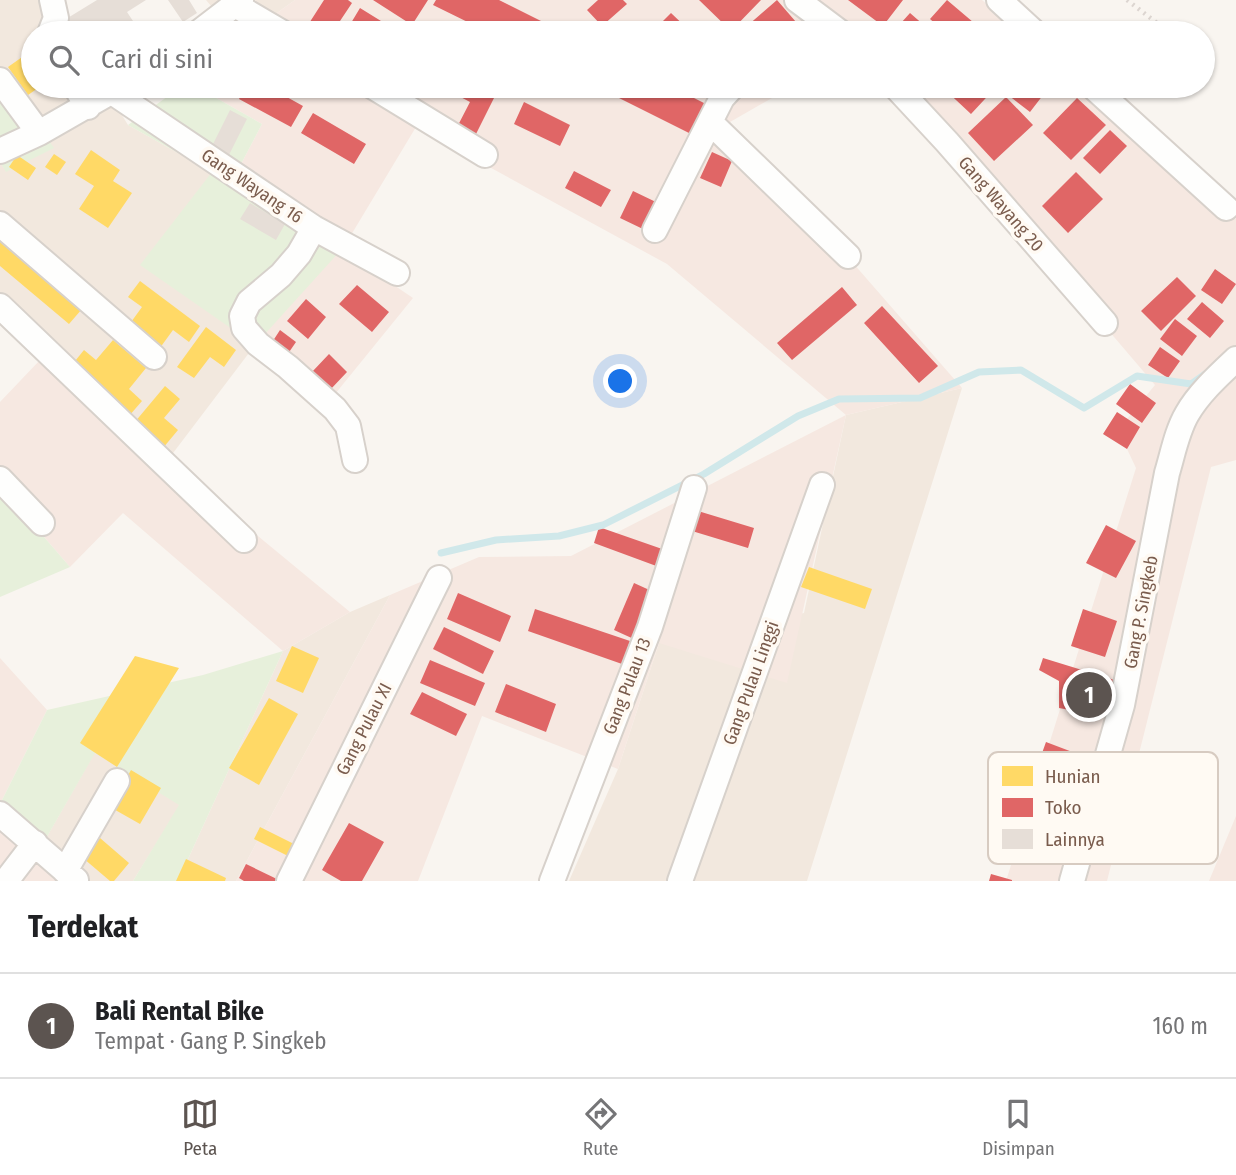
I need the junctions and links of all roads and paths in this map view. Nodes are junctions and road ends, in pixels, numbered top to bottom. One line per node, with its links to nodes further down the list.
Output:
1 (52, 0): 6 (street)
2 (797, 0): 9 (street)
3 (999, 0): 10 (street)
4 (1127, 0): 11 (path)
5 (227, 5): 7 (street); 8 (street)
6 (55, 21)
7 (210, 21)
8 (259, 21)
9 (817, 21)
10 (1022, 21)
11 (1154, 21)
12 (0, 80): 20 (street)
13 (79, 98): 20 (street)
14 (129, 98): 25 (street, Gang Wayang 16)
15 (392, 98): 22 (street)
16 (722, 98): 19 (street)
17 (906, 98): 30 (street, Gang Wayang 20)
18 (1105, 98): 23 (street)
19 (711, 123): 26 (street); 27 (street)
20 (39, 134): 21 (street)
21 (0, 151)
22 (485, 155)
23 (1226, 208)
24 (0, 224): 31 (street)
25 (314, 228): 28 (street, Gang Wayang 16); 33 (street)
26 (656, 230)
27 (848, 256)
28 (397, 273)
29 (0, 306): 38 (street)
30 (1105, 323)
31 (154, 357)
32 (1236, 359): 40 (street, Gang P. Singkeb)
33 (355, 460)
34 (0, 479): 37 (street)
35 (822, 485): 49 (street, Gang Pulau Linggi)
36 (694, 488): 48 (street, Gang Pulau 13)
37 (42, 523)
38 (244, 540)
39 (439, 578): 47 (street, Gang Pulau XI)
40 (1109, 752)
41 (117, 781): 45 (street)
42 (3, 820): 43 (street)
43 (35, 843): 45 (street); 46 (street)
44 (1077, 864): 50 (street, Gang P. Singkeb)
45 (71, 876)
46 (6, 881)
47 (289, 881)
48 (552, 881)
49 (680, 881)
50 (1072, 881)

